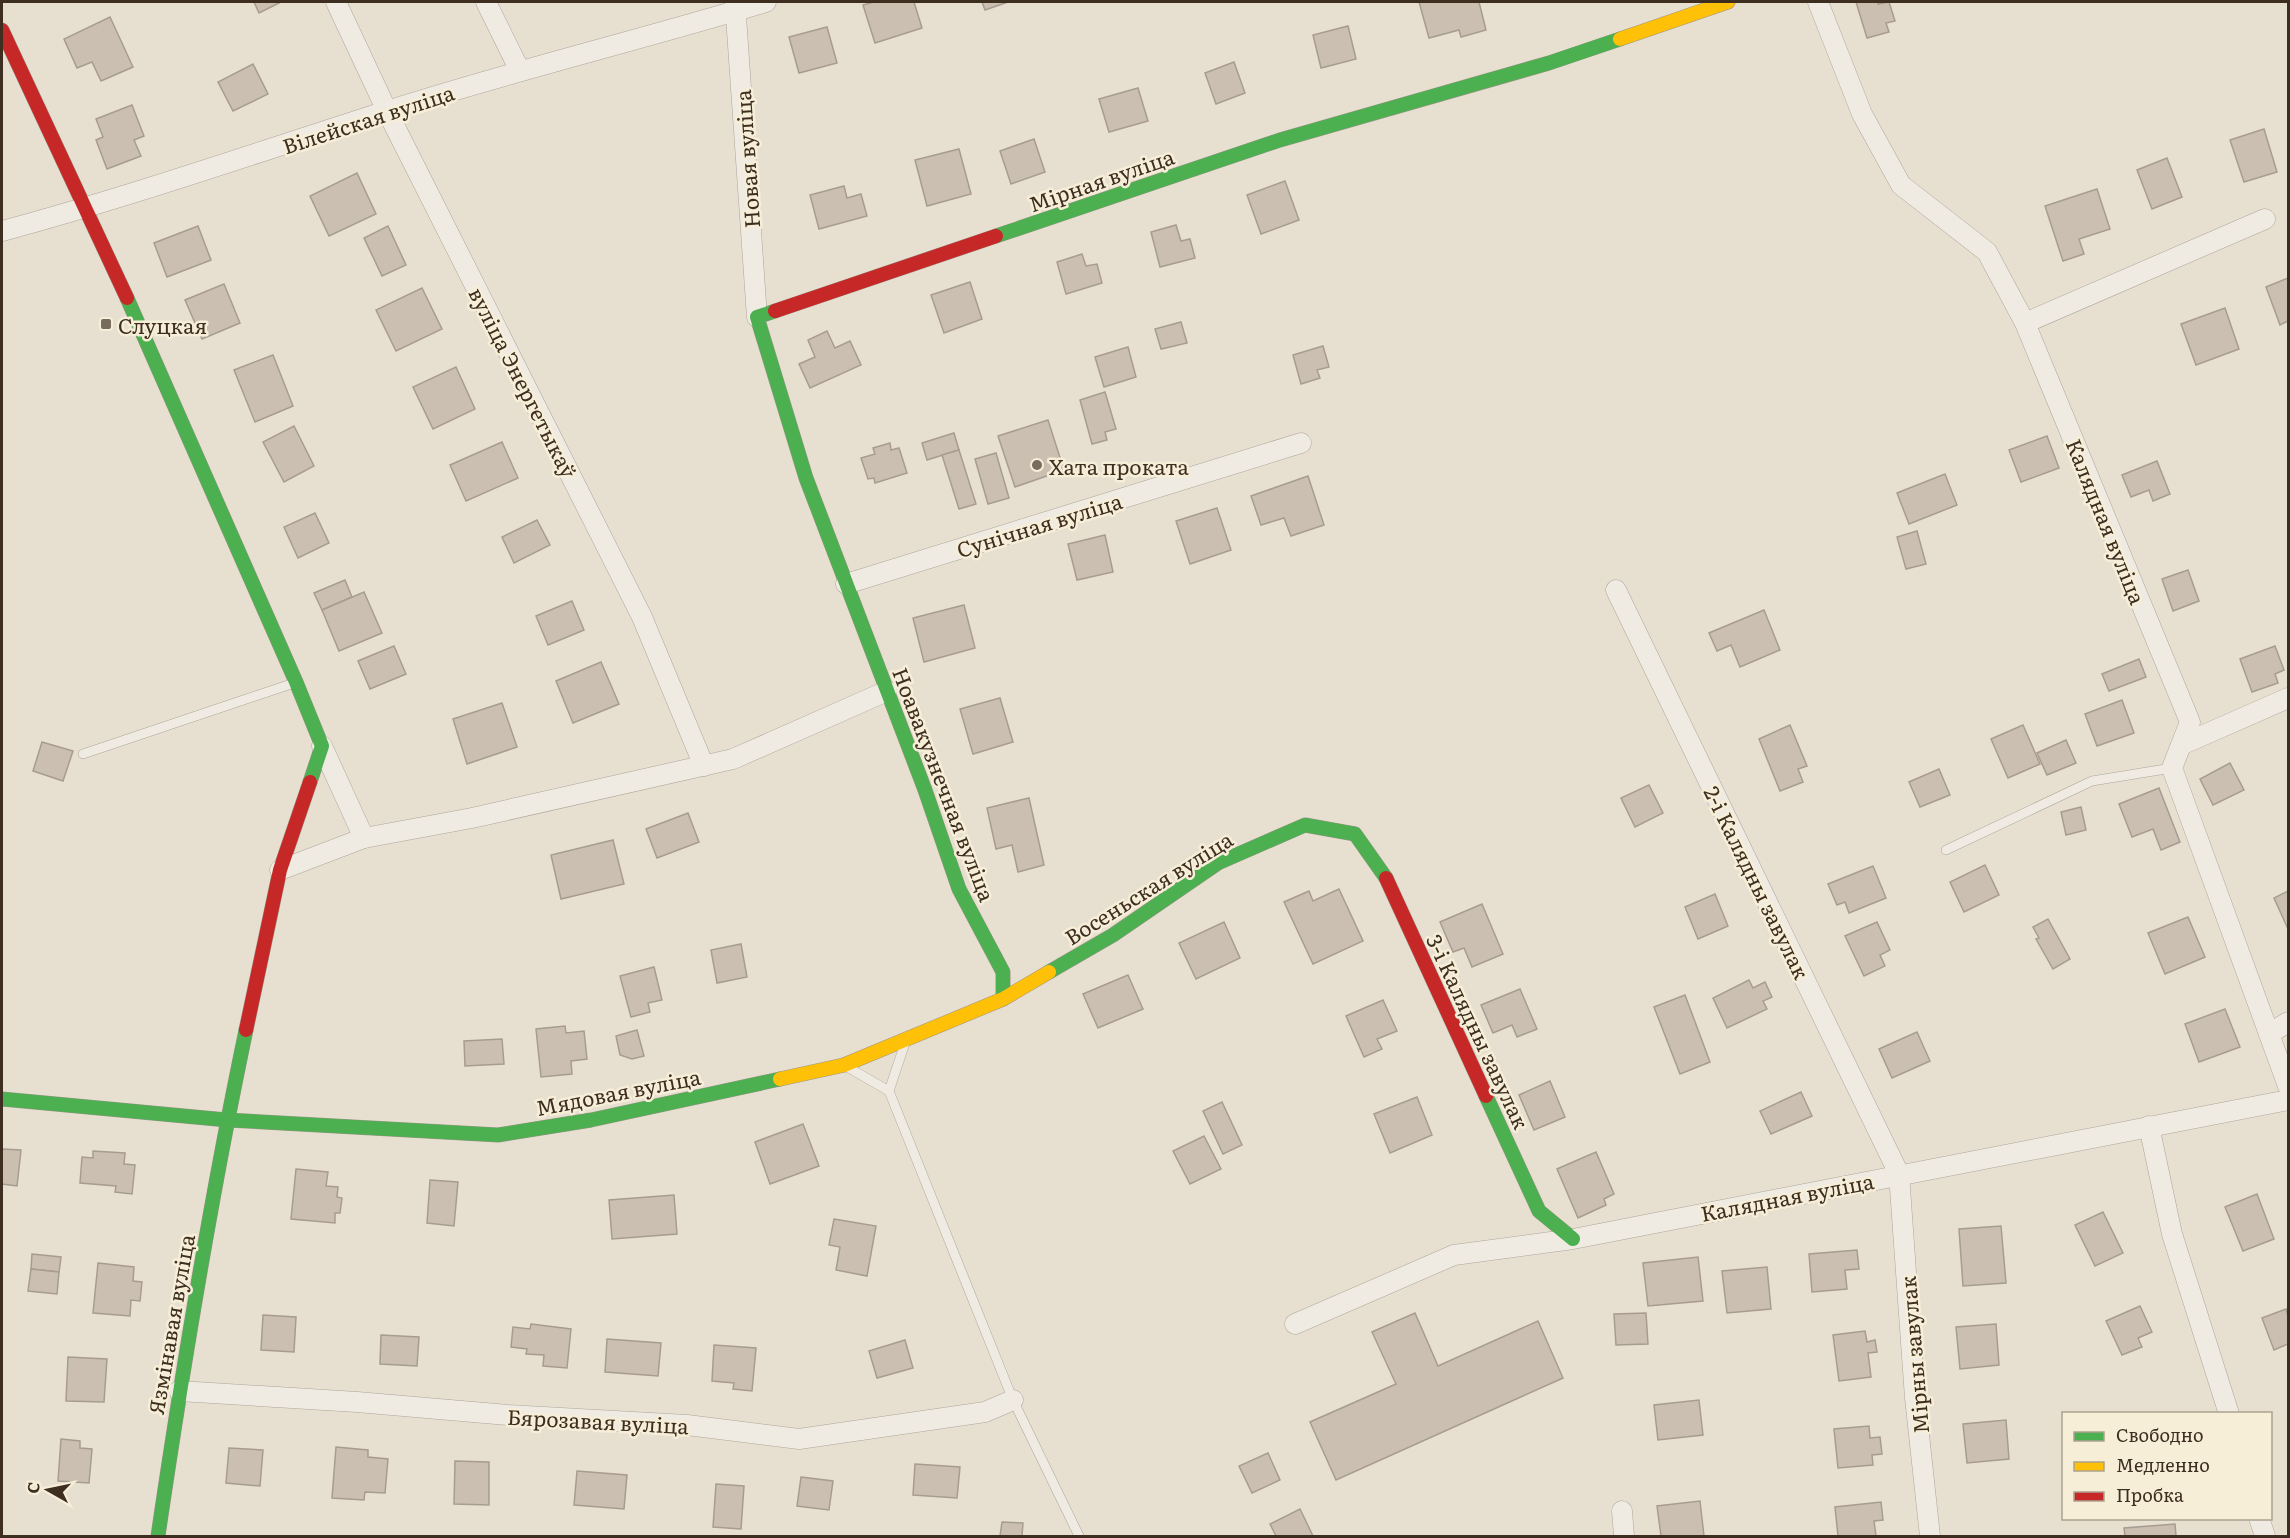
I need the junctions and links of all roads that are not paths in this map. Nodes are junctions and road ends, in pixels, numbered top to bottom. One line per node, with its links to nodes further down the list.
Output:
1 (336, 2): 9 (street, вуліца Энергетыкаў)
2 (486, 2): 8 (street)
3 (766, 2): 6 (street, Вілейская вуліца)
4 (1728, 2): 13 (street, Мірная вуліца)
5 (1818, 2): 14 (street, Калядная вуліца)
6 (735, 6): 8 (street, Вілейская вуліца); 13 (street, Новая вуліца)
7 (2, 30): 10 (street)
8 (520, 71): 9 (street, Вілейская вуліца)
9 (387, 111): 10 (street, Вілейская вуліца); 24 (street, вуліца Энергетыкаў)
10 (85, 208): 12 (street, Вілейская вуліца); 18 (street)
11 (2265, 219): 14 (street)
12 (2, 231)
13 (757, 317): 16 (street)
14 (2025, 323): 21 (street, Калядная вуліца)
15 (1301, 442): 16 (street, Сунічная вуліца)
16 (846, 584): 19 (street, Ноавакузнечная вуліца)
17 (1616, 590): 41 (street, 2-і Калядны завулак)
18 (296, 682): 22 (street); 23 (lane)
19 (887, 691): 24 (street); 30 (street, Ноавакузнечная вуліца)
20 (2289, 699): 21 (street)
21 (2181, 745): 25 (street, Калядная вуліца)
22 (322, 746): 27 (street); 29 (street, Язмінавая вуліца)
23 (83, 754)
24 (704, 766): 27 (street)
25 (2172, 768): 28 (lane); 32 (street)
26 (1355, 834): 30 (street, Восеньская вуліца); 42 (street, 3-і Калядны завулак)
27 (364, 838): 29 (street)
28 (1946, 850)
29 (280, 870): 39 (street, Язмінавая вуліца)
30 (1003, 999): 33 (street, Мядовая вуліца)
31 (2289, 1022): 32 (street)
32 (2270, 1034): 35 (street)
33 (906, 1039): 34 (street, Мядовая вуліца); 36 (lane)
34 (844, 1065): 36 (lane); 39 (street, Мядовая вуліца)
35 (2289, 1086)
36 (889, 1091): 45 (lane)
37 (2, 1099): 39 (street, Мядовая вуліца)
38 (2289, 1100): 40 (street, Калядная вуліца)
39 (227, 1120): 44 (street, Язмінавая вуліца)
40 (2149, 1126): 41 (street, Калядная вуліца); 46 (street)
41 (1899, 1174): 42 (street, Калядная вуліца); 52 (street, Мірны завулак)
42 (1573, 1239): 43 (street, Калядная вуліца)
43 (1295, 1324)
44 (179, 1391): 45 (street, Бярозавая вуліца); 49 (street, Язмінавая вуліца)
45 (1012, 1400): 50 (lane)
46 (2229, 1412)
47 (1622, 1511): 51 (street)
48 (2260, 1520): 53 (street)
49 (158, 1536)
50 (1078, 1536)
51 (1624, 1536)
52 (1930, 1536)
53 (2265, 1536)

